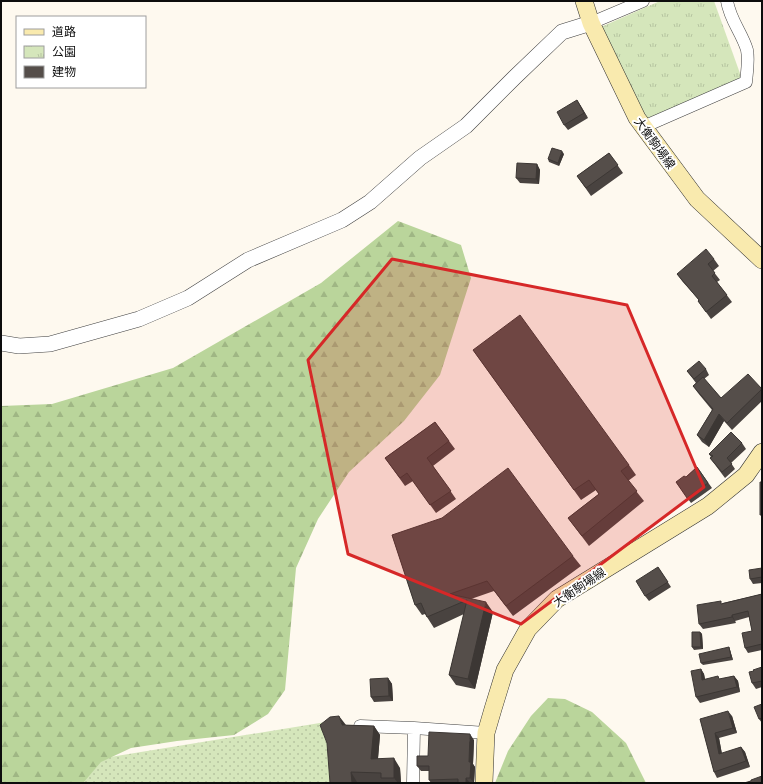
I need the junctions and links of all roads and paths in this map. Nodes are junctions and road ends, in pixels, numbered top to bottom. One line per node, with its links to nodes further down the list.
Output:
1 (584, 1): 4 (main road, 大衡駒場線)
2 (643, 1): 4 (street)
3 (727, 1): 5 (street)
4 (591, 24): 5 (main road, 大衡駒場線); 7 (street)
5 (643, 127): 6 (main road, 大衡駒場線)
6 (762, 260)
7 (1, 343)
8 (762, 452): 11 (main road, 大衡駒場線)
9 (353, 726): 10 (street)
10 (414, 728): 11 (street); 12 (street)
11 (486, 733): 13 (main road, 大衡駒場線)
12 (413, 783)
13 (484, 783)

